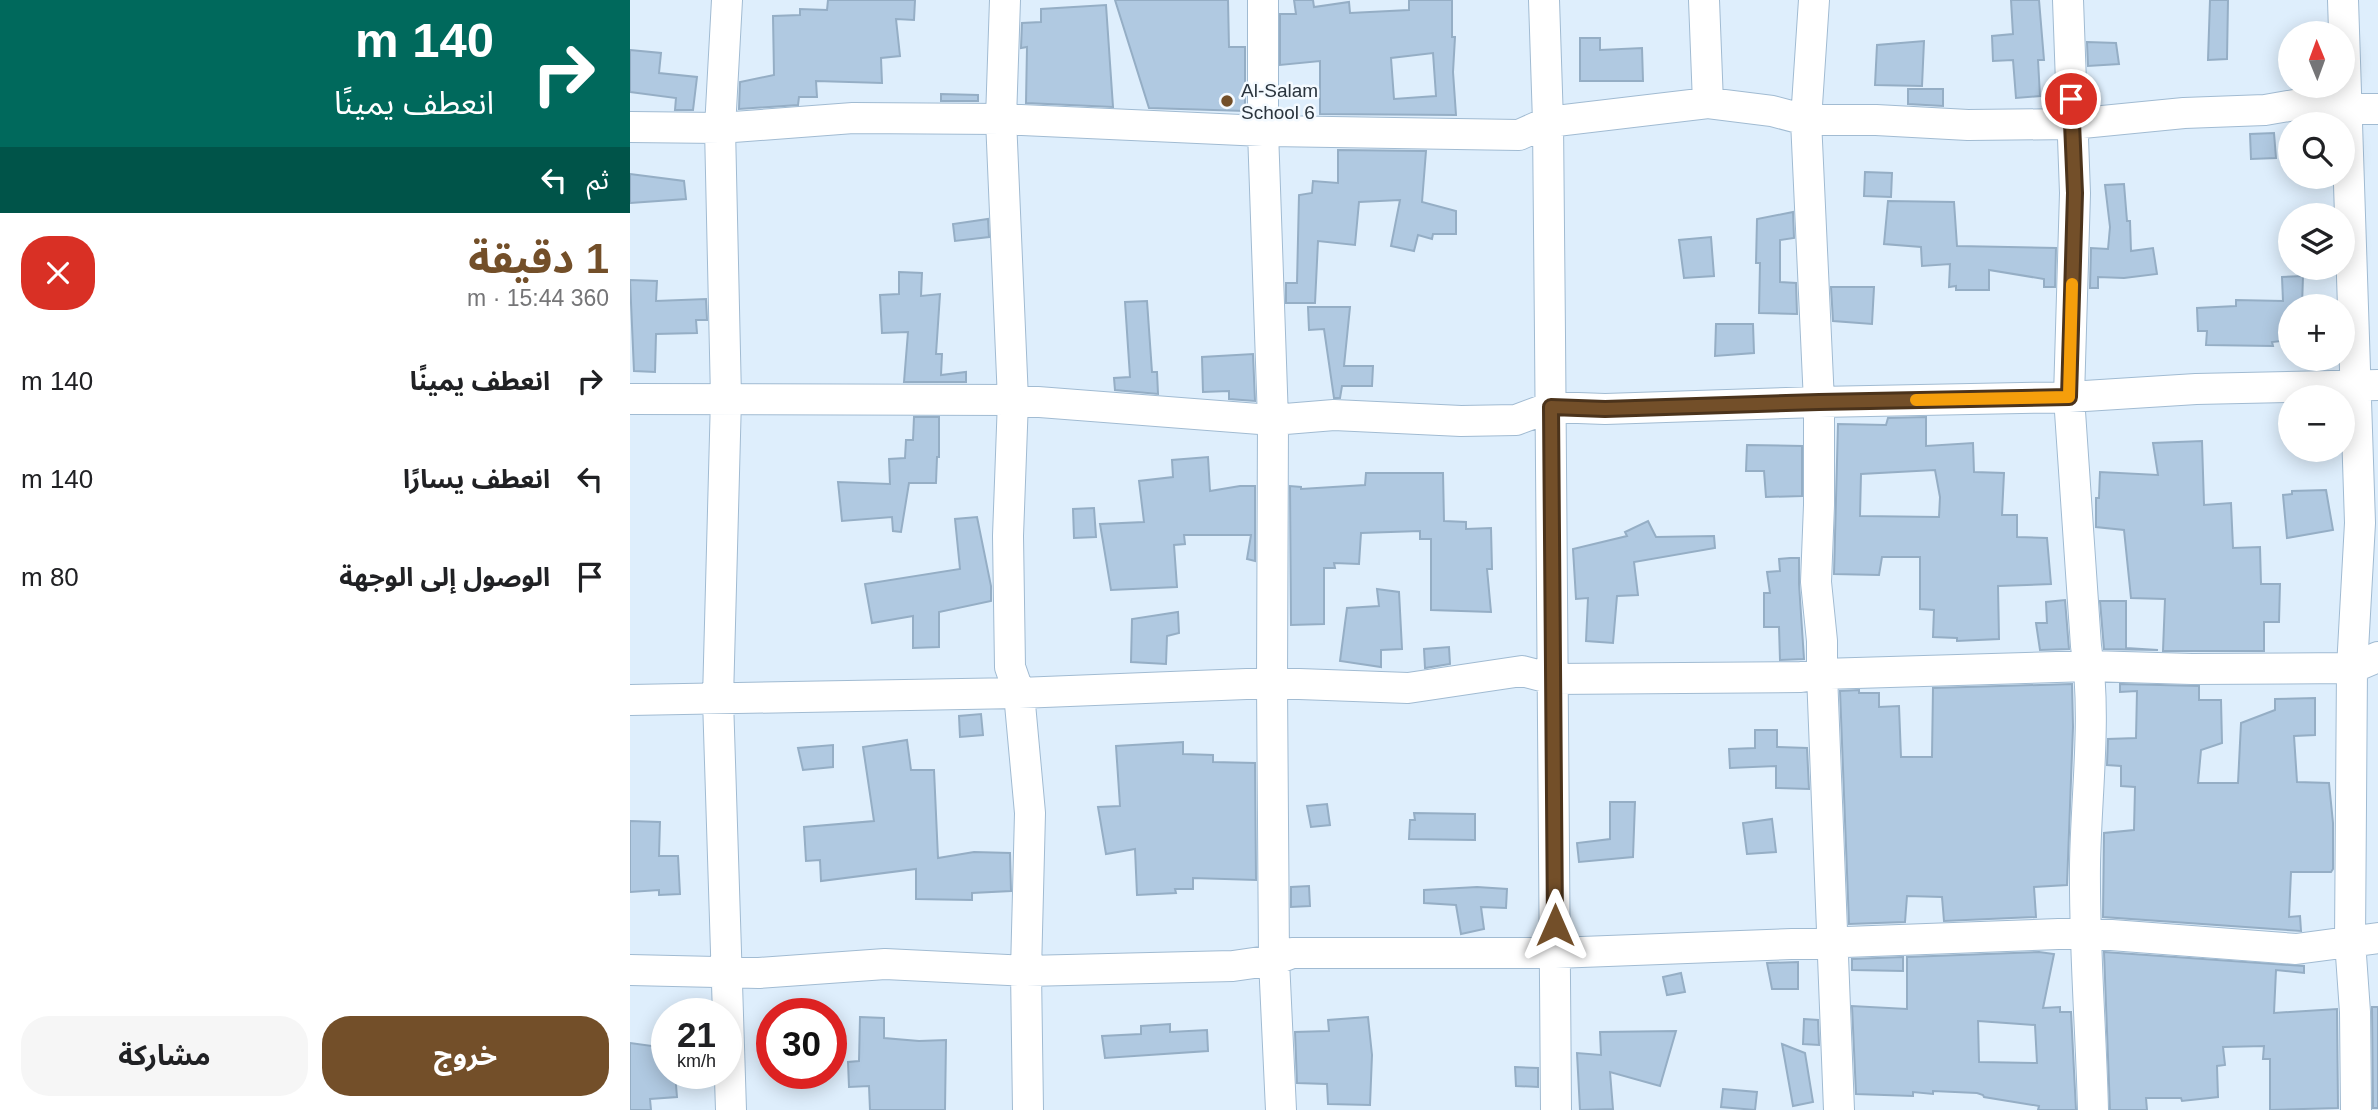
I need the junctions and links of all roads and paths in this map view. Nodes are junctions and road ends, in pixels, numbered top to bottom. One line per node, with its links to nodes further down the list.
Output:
1 (727, 0): 17 (street)
2 (1005, 0): 12 (street)
3 (1263, 0): 18 (street)
4 (1544, 0): 14 (street)
5 (1704, 0): 9 (street)
6 (1814, 0): 13 (street)
7 (2068, 0): 15 (street)
8 (2343, 0): 10 (street)
9 (1708, 103): 13 (street); 14 (street)
10 (2348, 109): 11 (street); 15 (street); 19 (street)
11 (2378, 109)
12 (1001, 118): 17 (street); 18 (street); 23 (street)
13 (1807, 120): 15 (street); 24 (street)
14 (1548, 122): 18 (street); 25 (street)
15 (2072, 124): 20 (street)
16 (630, 127): 17 (street)
17 (720, 128): 21 (street)
18 (1263, 131): 26 (street)
19 (2367, 386): 20 (street); 27 (street)
20 (2069, 397): 24 (street); 28 (street)
21 (726, 398): 22 (street); 23 (street); 33 (street)
22 (630, 399)
23 (1013, 400): 26 (street); 32 (street)
24 (1819, 402): 25 (street); 29 (street)
25 (1551, 407): 26 (street); 30 (street)
26 (1273, 420): 31 (street)
27 (2365, 662): 28 (street); 36 (street)
28 (2089, 666): 29 (street); 35 (street)
29 (1822, 674): 30 (street); 37 (street)
30 (1553, 679): 31 (street); 38 (street)
31 (1272, 683): 32 (street); 39 (street)
32 (1019, 693): 33 (street); 41 (street)
33 (718, 699): 34 (street); 42 (street)
34 (630, 700)
35 (2085, 933): 36 (street); 37 (street); 48 (street)
36 (2364, 940): 49 (street)
37 (1831, 943): 38 (street); 47 (street)
38 (1555, 953): 39 (street); 46 (street)
39 (1274, 960): 41 (street); 45 (street)
40 (630, 970): 42 (street)
41 (1027, 971): 42 (street); 44 (street)
42 (728, 972): 43 (street)
43 (731, 1110)
44 (1028, 1110)
45 (1281, 1110)
46 (1556, 1110)
47 (1839, 1110)
48 (2093, 1110)
49 (2356, 1110)

